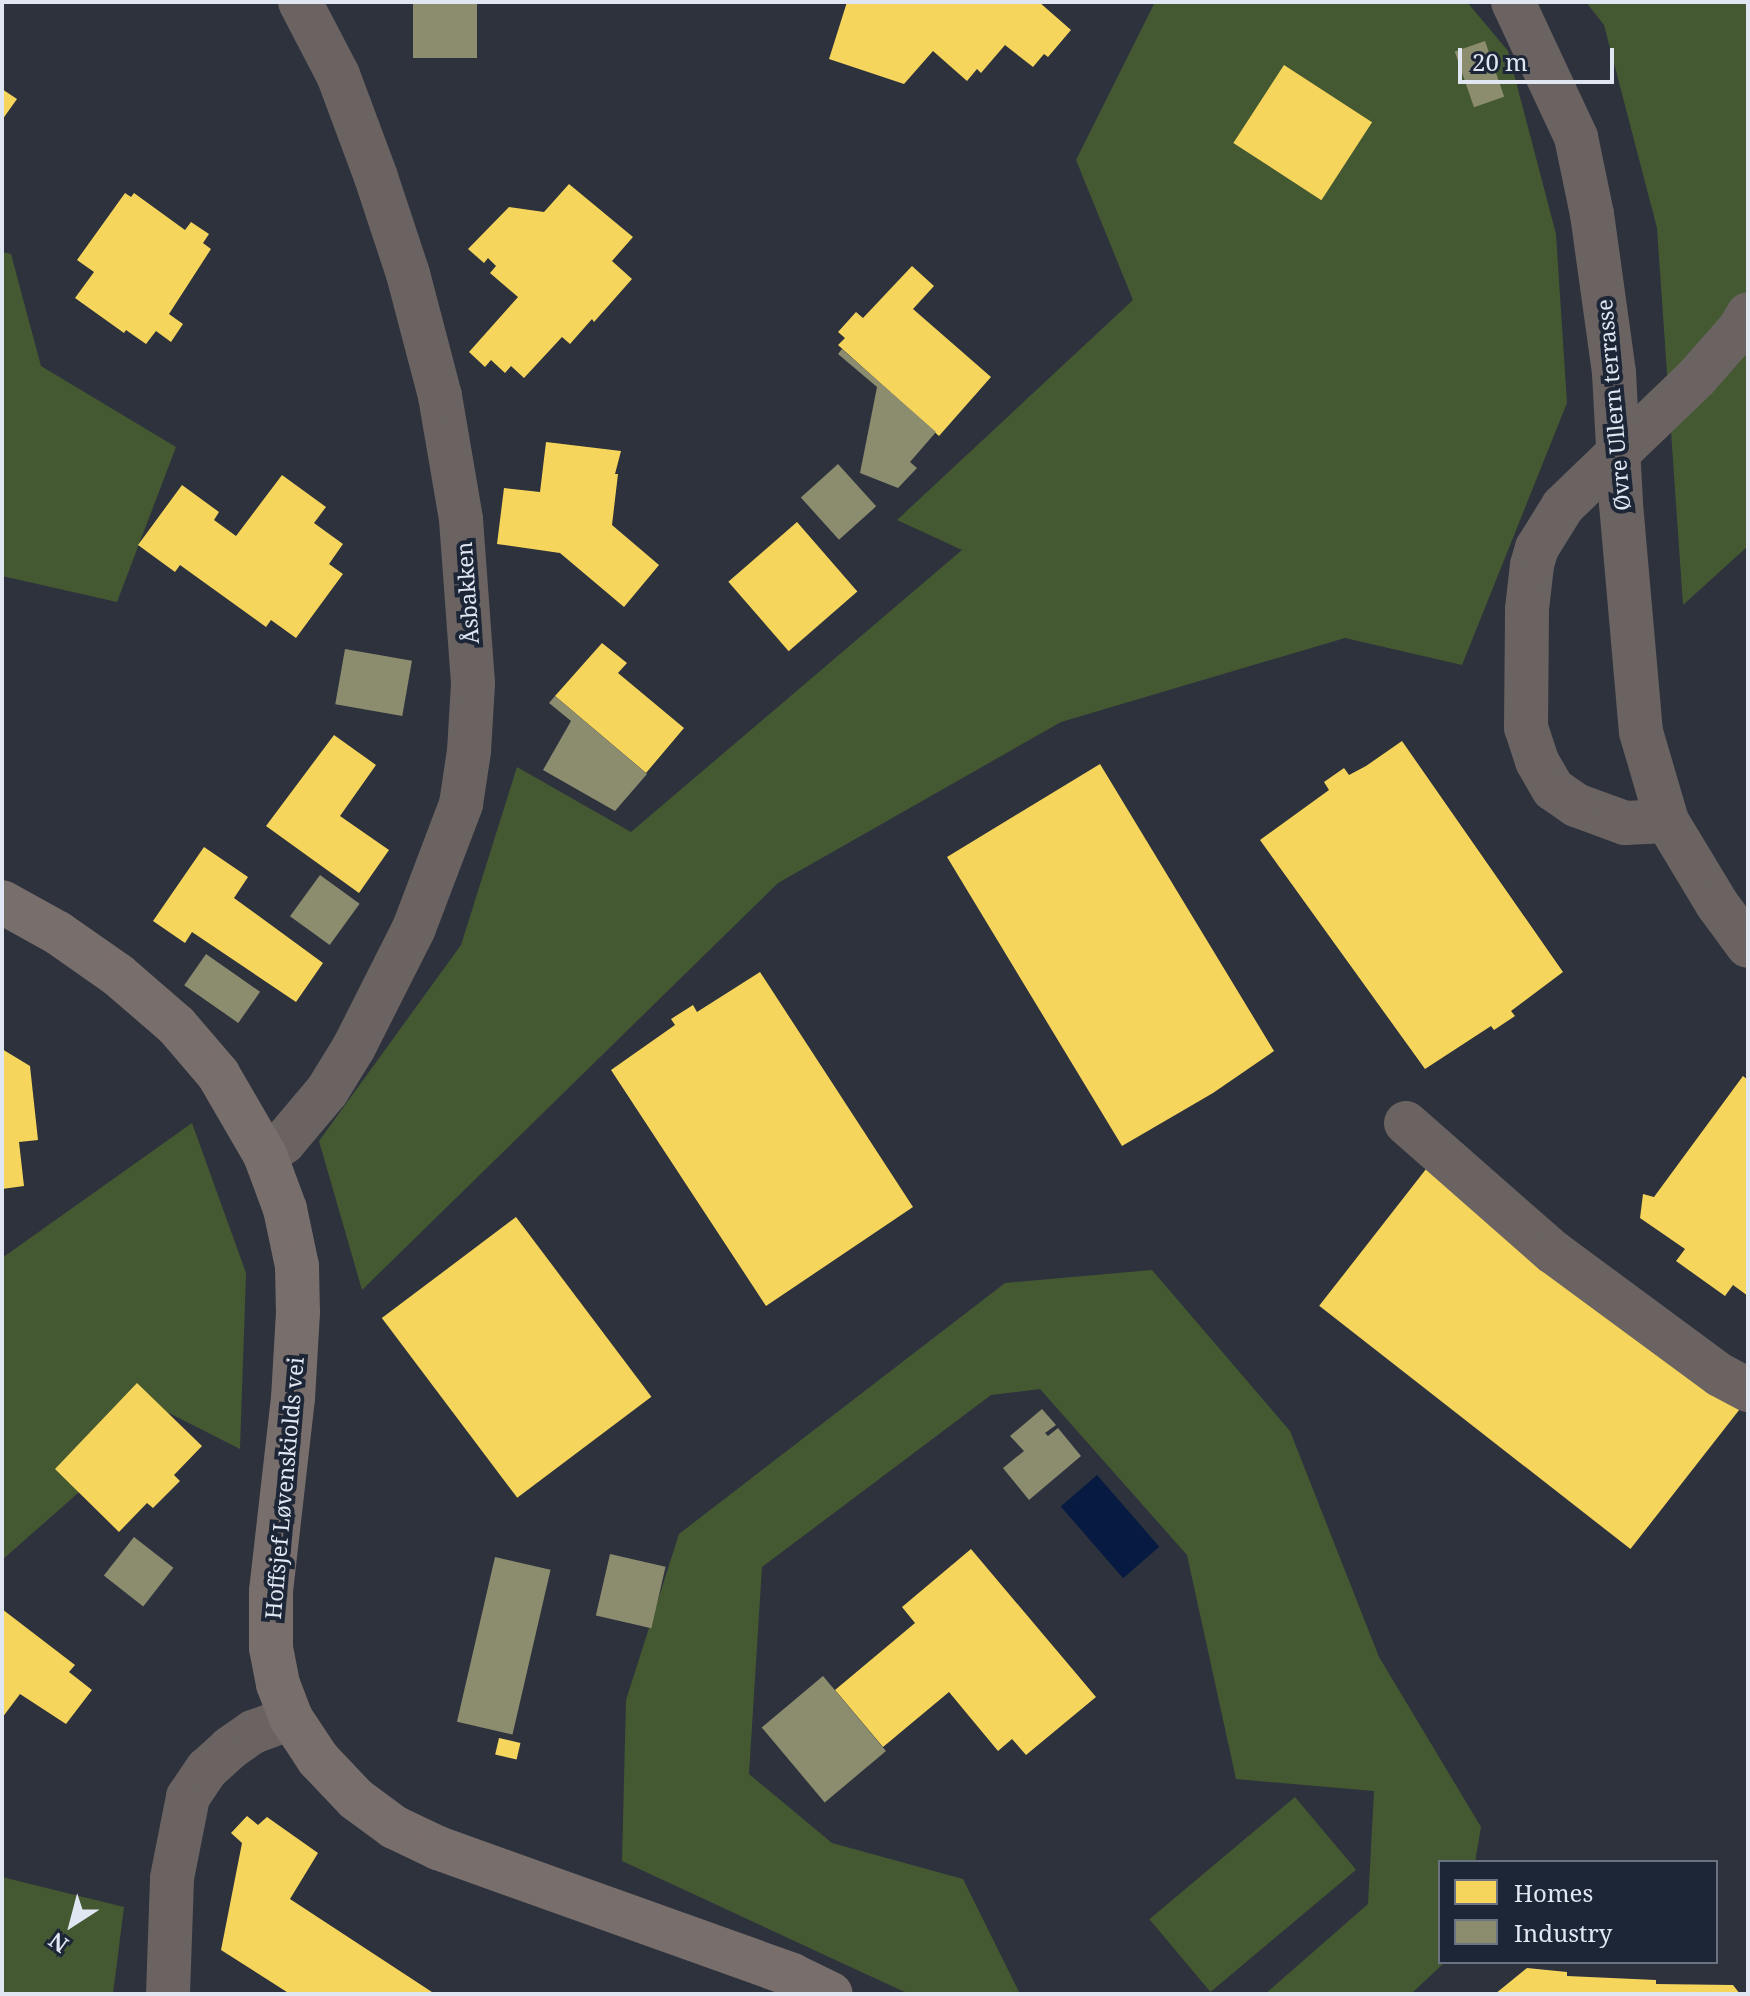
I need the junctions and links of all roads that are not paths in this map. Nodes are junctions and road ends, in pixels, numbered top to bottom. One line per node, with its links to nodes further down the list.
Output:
1 (300, 2): 8 (street, Åsbakken)
2 (1513, 2): 4 (street, Øvre Ullern terrasse, bridge)
3 (1748, 314): 4 (street)
4 (1667, 821): 6 (street)
5 (2, 902): 8 (street, Hoffsjef Løvenskiolds vei)
6 (1748, 946)
7 (1406, 1123): 9 (street)
8 (265, 1155): 10 (street, Hoffsjef Løvenskiolds vei)
9 (1748, 1390)
10 (291, 1718): 11 (street); 12 (street, Hoffsjef Løvenskiolds vei)
11 (168, 1994)
12 (831, 1994)

